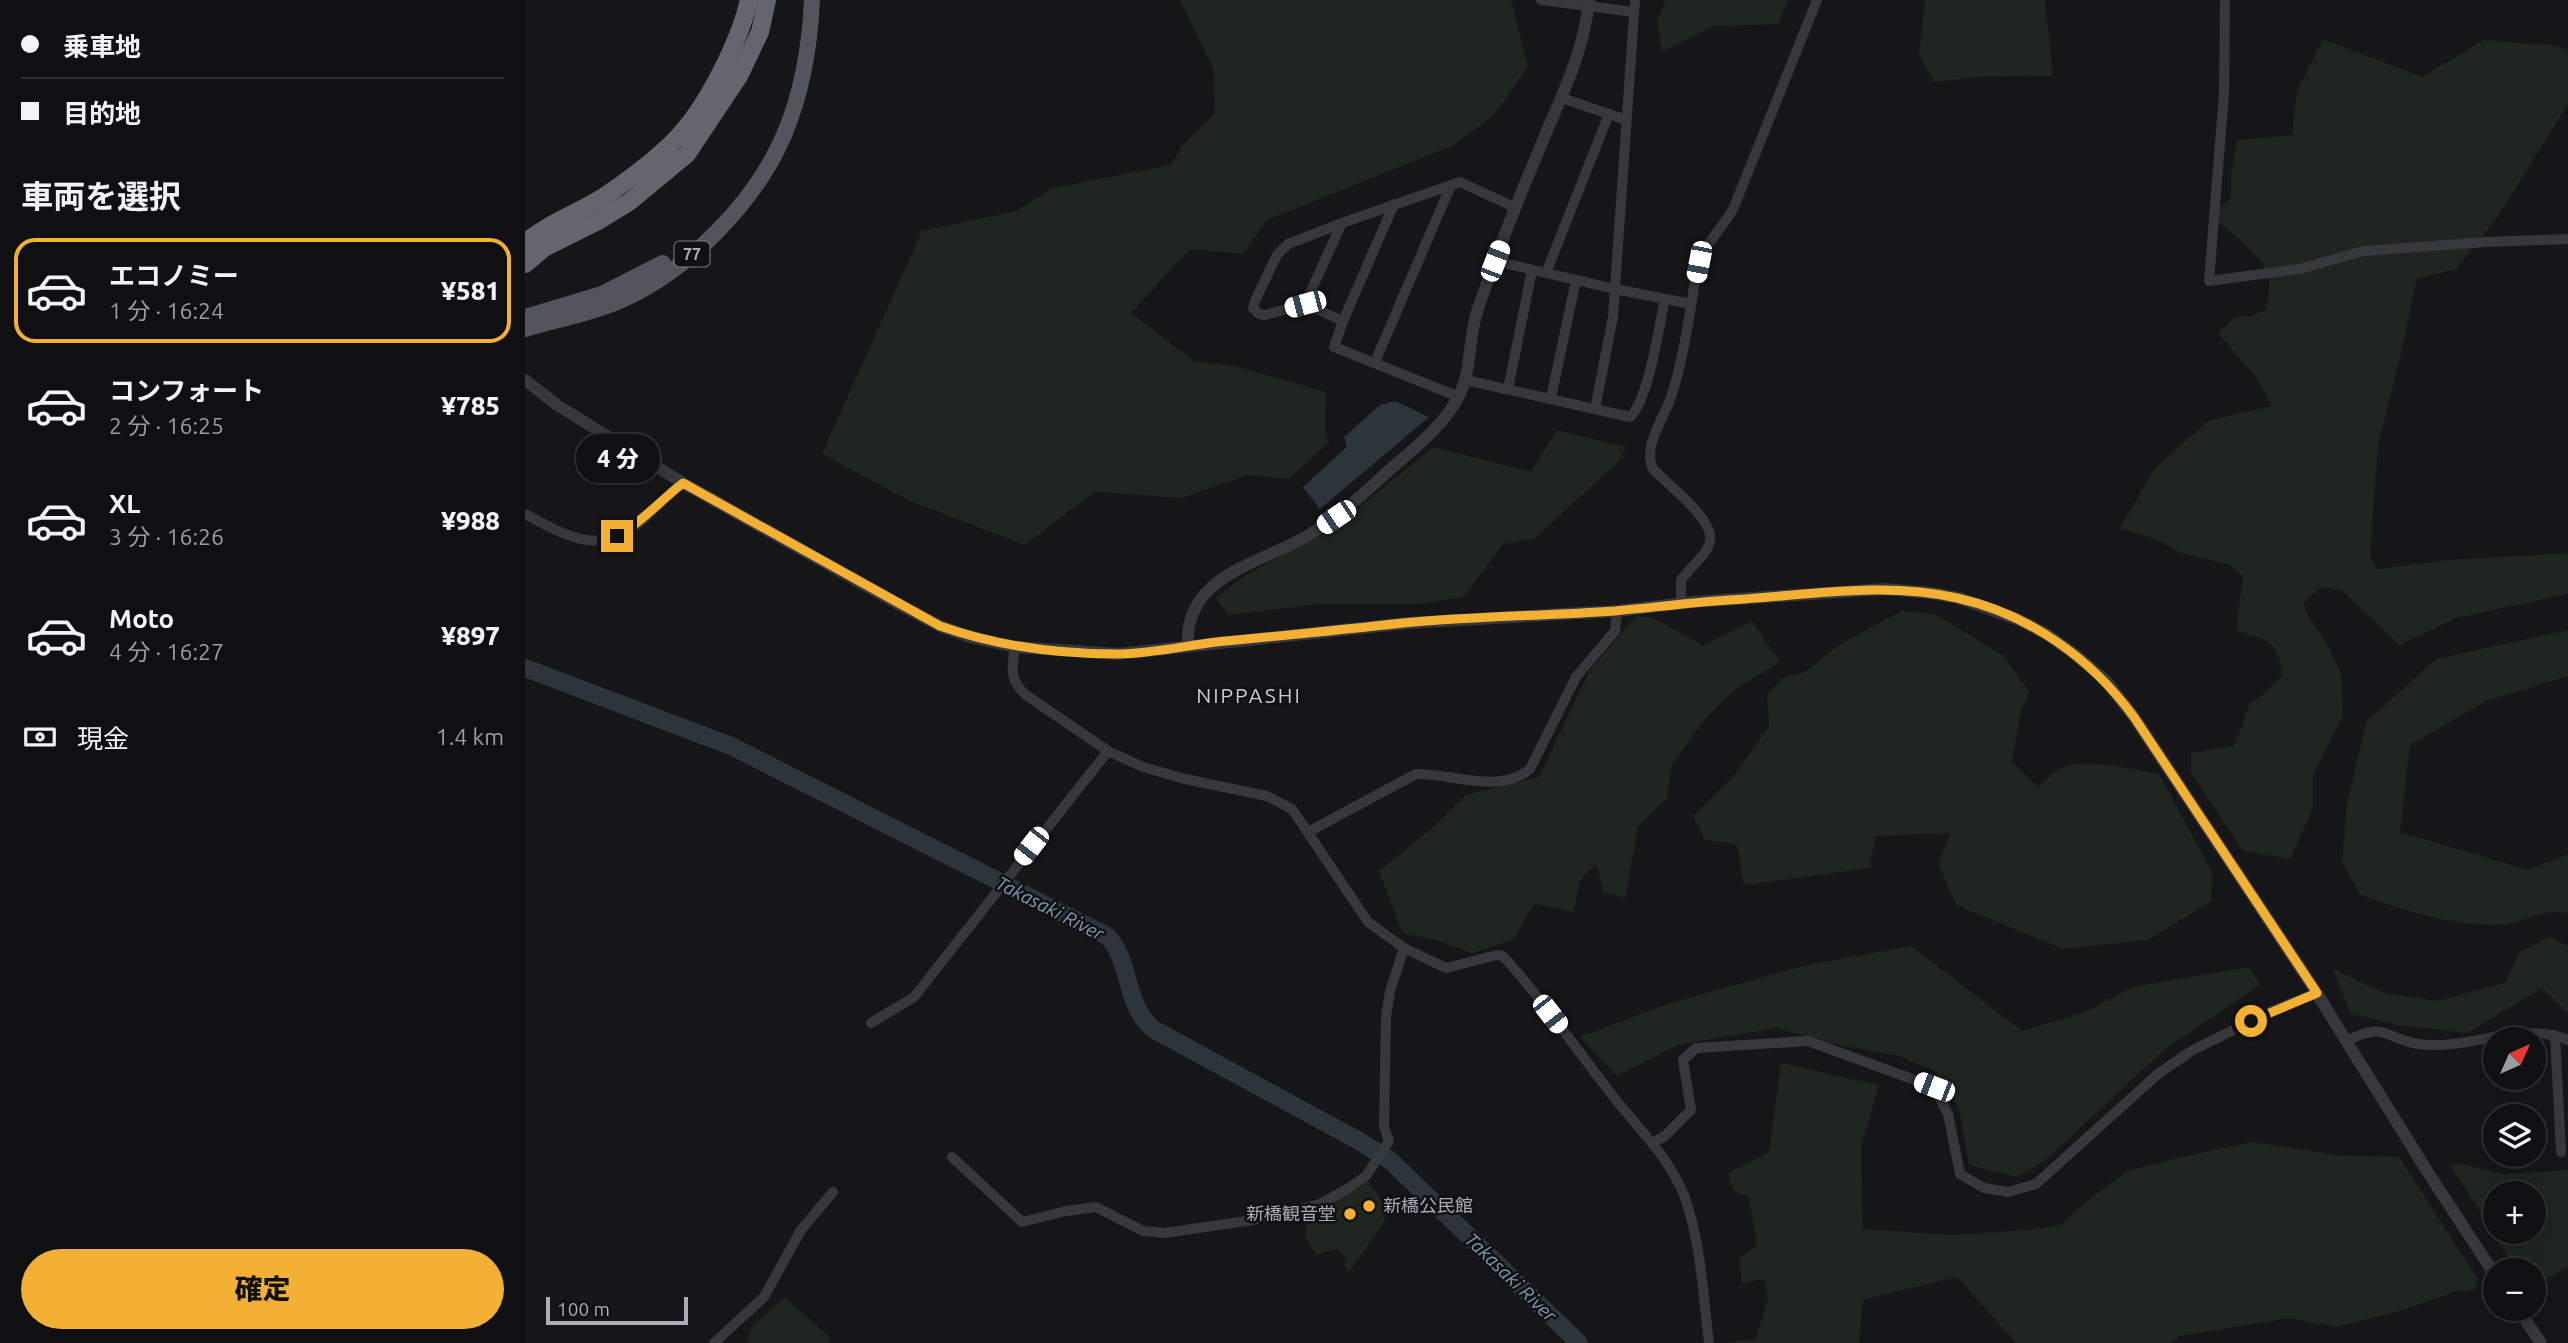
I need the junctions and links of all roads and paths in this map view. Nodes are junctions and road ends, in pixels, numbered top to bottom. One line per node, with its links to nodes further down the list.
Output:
1 (749, 0): 19 (highway)
2 (767, 0): 21 (highway)
3 (812, 0): 11 (main road, 77)
4 (1541, 0): 8 (street)
5 (1635, 0): 9 (street)
6 (1817, 0): 28 (street)
7 (2225, 0): 18 (street)
8 (1588, 3): 9 (street); 10 (street)
9 (1634, 12): 13 (street)
10 (1562, 97): 12 (street); 16 (street)
11 (794, 104): 29 (main road, 77); 31 (main road, 77)
12 (1609, 114): 13 (street); 23 (street)
13 (1626, 120): 25 (street)
14 (1451, 185): 15 (street); 16 (street); 32 (street)
15 (1394, 204): 17 (street); 30 (street)
16 (1516, 208): 20 (street)
17 (1342, 223): 27 (street); 27 (street)
18 (2568, 239)
19 (525, 243)
20 (1495, 261): 22 (street); 34 (street)
21 (525, 264)
22 (1532, 270): 23 (street); 35 (street)
23 (1546, 273): 24 (street)
24 (1576, 280): 25 (street); 37 (street)
25 (1615, 289): 26 (street); 38 (street)
26 (1665, 299): 28 (street); 38 (street)
27 (1305, 304): 30 (street)
28 (1691, 304): 41 (street)
29 (525, 317)
30 (1343, 321): 32 (street)
31 (525, 329)
32 (1375, 362): 36 (street)
33 (525, 380): 39 (street)
34 (1465, 380): 35 (street); 36 (street)
35 (1508, 389): 37 (street)
36 (1459, 397): 43 (street)
37 (1551, 398): 38 (street)
38 (1595, 409)
39 (683, 483): 40 (street); 44 (street)
40 (525, 514)
41 (1681, 603): 42 (street); 48 (street)
42 (1617, 611): 43 (street); 46 (street)
43 (1188, 645): 44 (street)
44 (1015, 647): 45 (street)
45 (1108, 751): 46 (street); 49 (street)
46 (1308, 832): 47 (street)
47 (1404, 948): 53 (street); 55 (street)
48 (2317, 993): 52 (street); 53 (street)
49 (871, 1023)
50 (2555, 1035): 51 (street); 52 (street); 54 (street)
51 (2568, 1040)
52 (2347, 1041): 57 (street)
53 (1652, 1143): 60 (street)
54 (2561, 1152)
55 (952, 1157)
56 (833, 1192): 59 (street)
57 (2484, 1258)
58 (2526, 1321): 61 (street)
59 (714, 1343)
60 (1709, 1343)
61 (2541, 1343)

